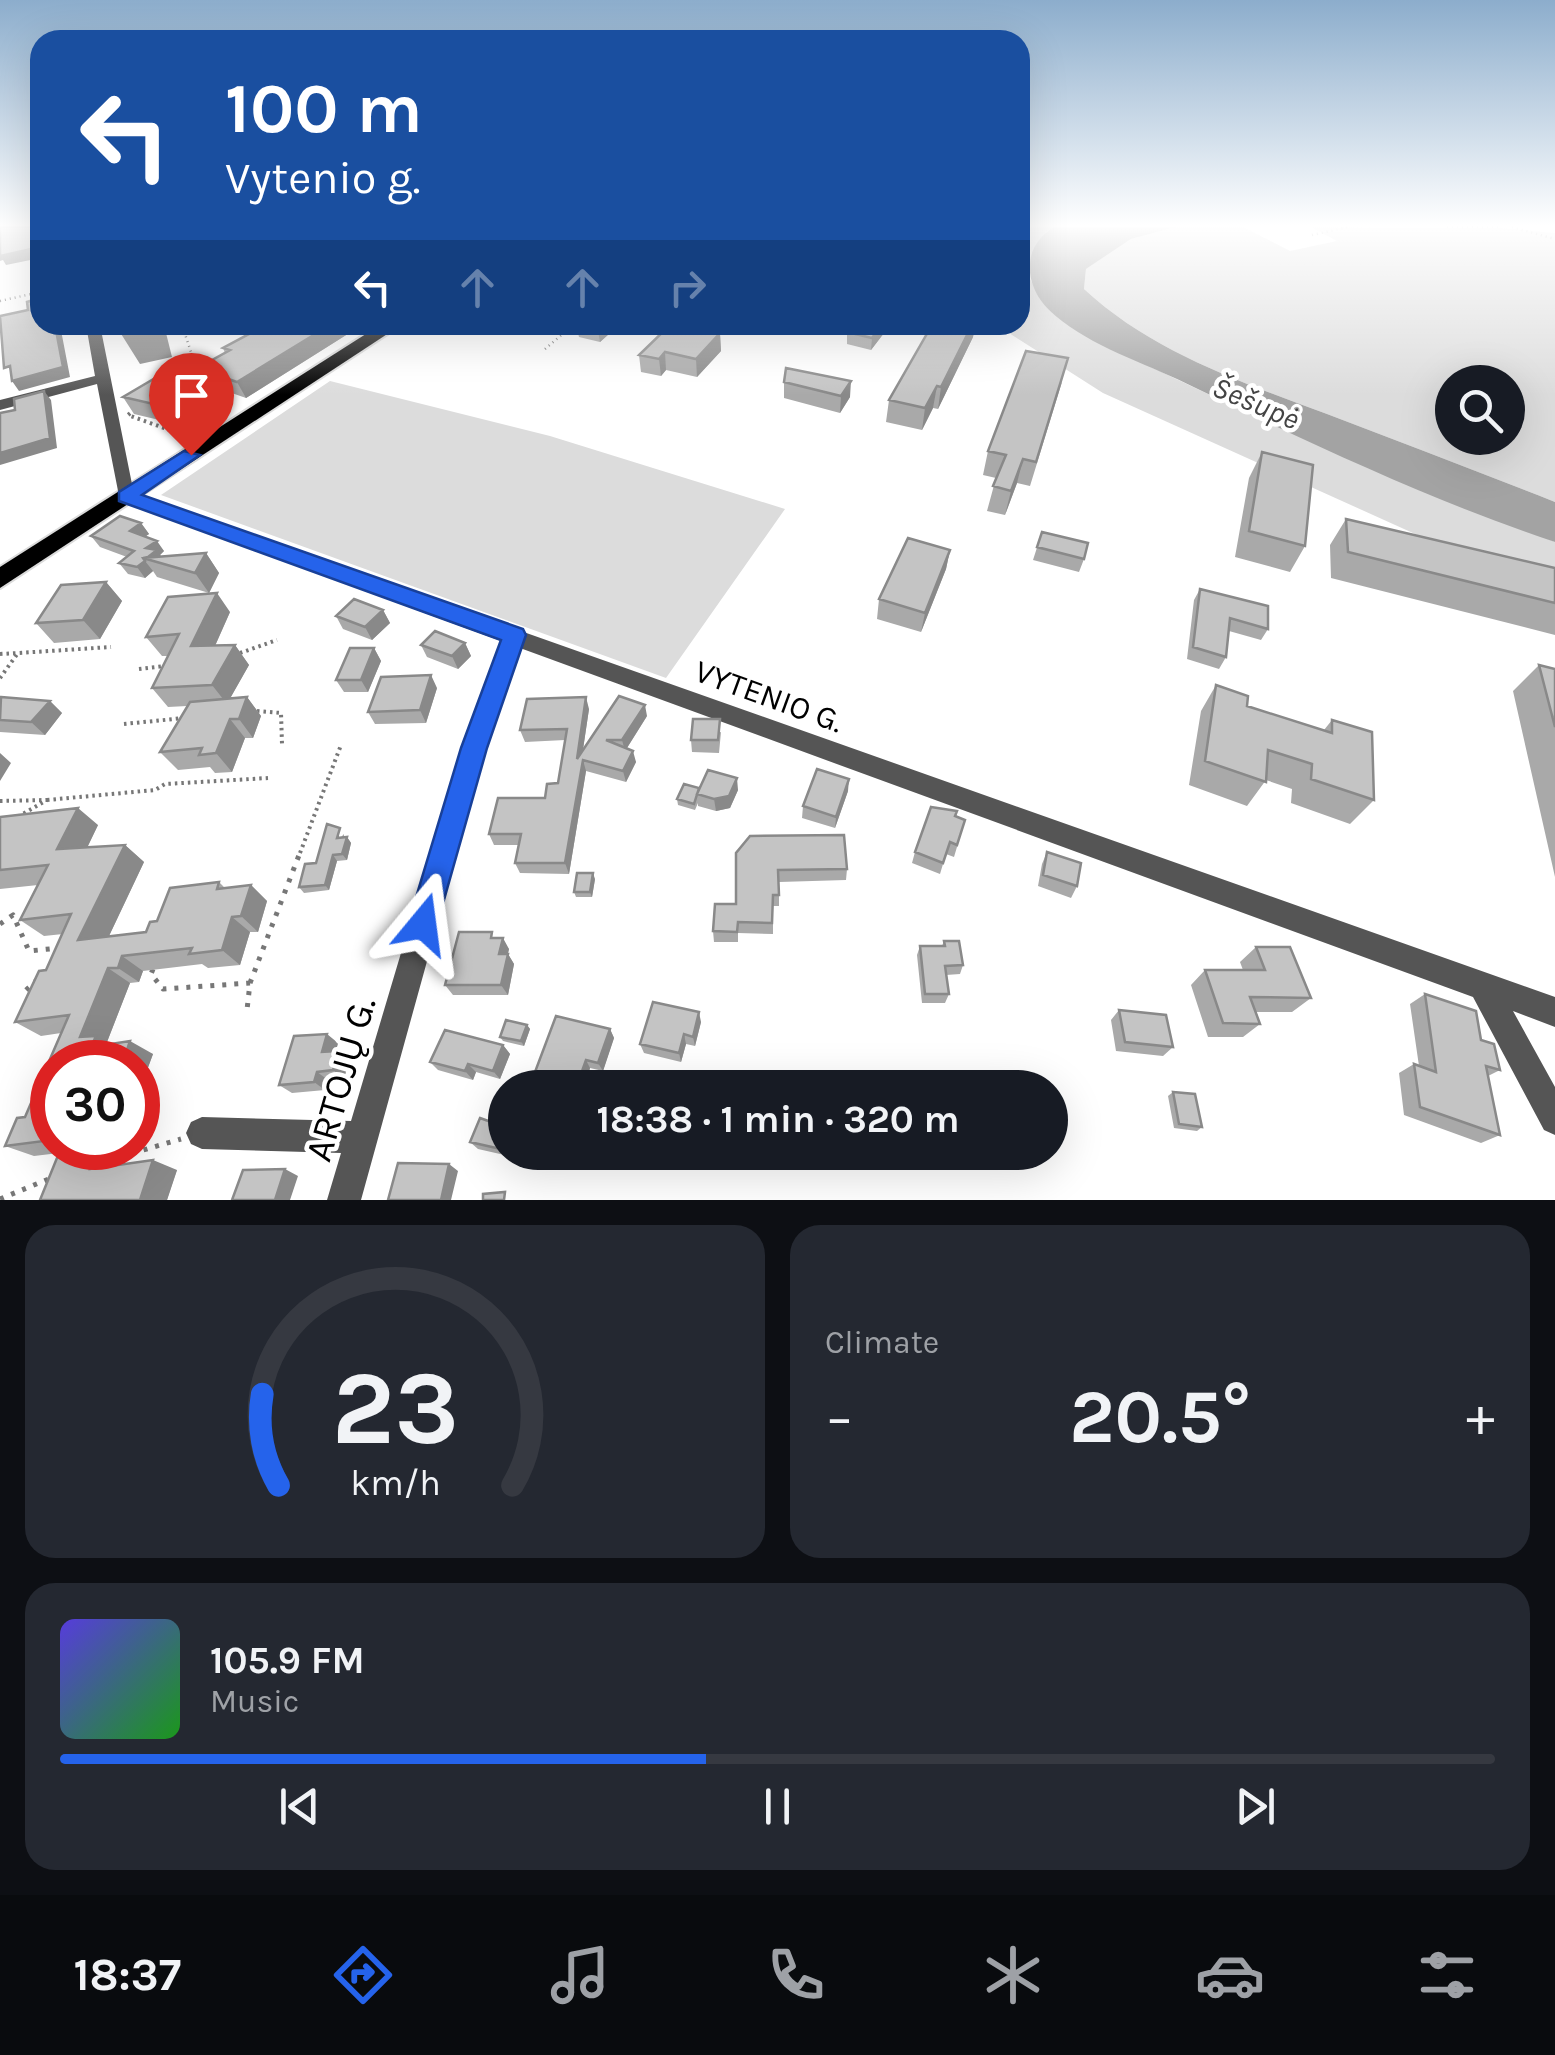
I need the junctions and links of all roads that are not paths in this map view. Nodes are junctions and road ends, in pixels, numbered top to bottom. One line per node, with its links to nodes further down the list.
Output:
1 (95, 335): 3 (street)
2 (377, 335): 5 (main road)
3 (104, 378): 4 (street); 5 (street)
4 (0, 405)
5 (126, 497): 6 (main road); 7 (street, VYTENIO G.)
6 (0, 579)
7 (514, 635): 8 (street, VYTENIO G.); 12 (street, ARTOJŲ G.)
8 (1483, 986): 9 (street, VYTENIO G.); 10 (street)
9 (1555, 1012)
10 (1555, 1119)
11 (202, 1133): 12 (street)
12 (362, 1137): 13 (street, ARTOJŲ G.)
13 (344, 1200)

